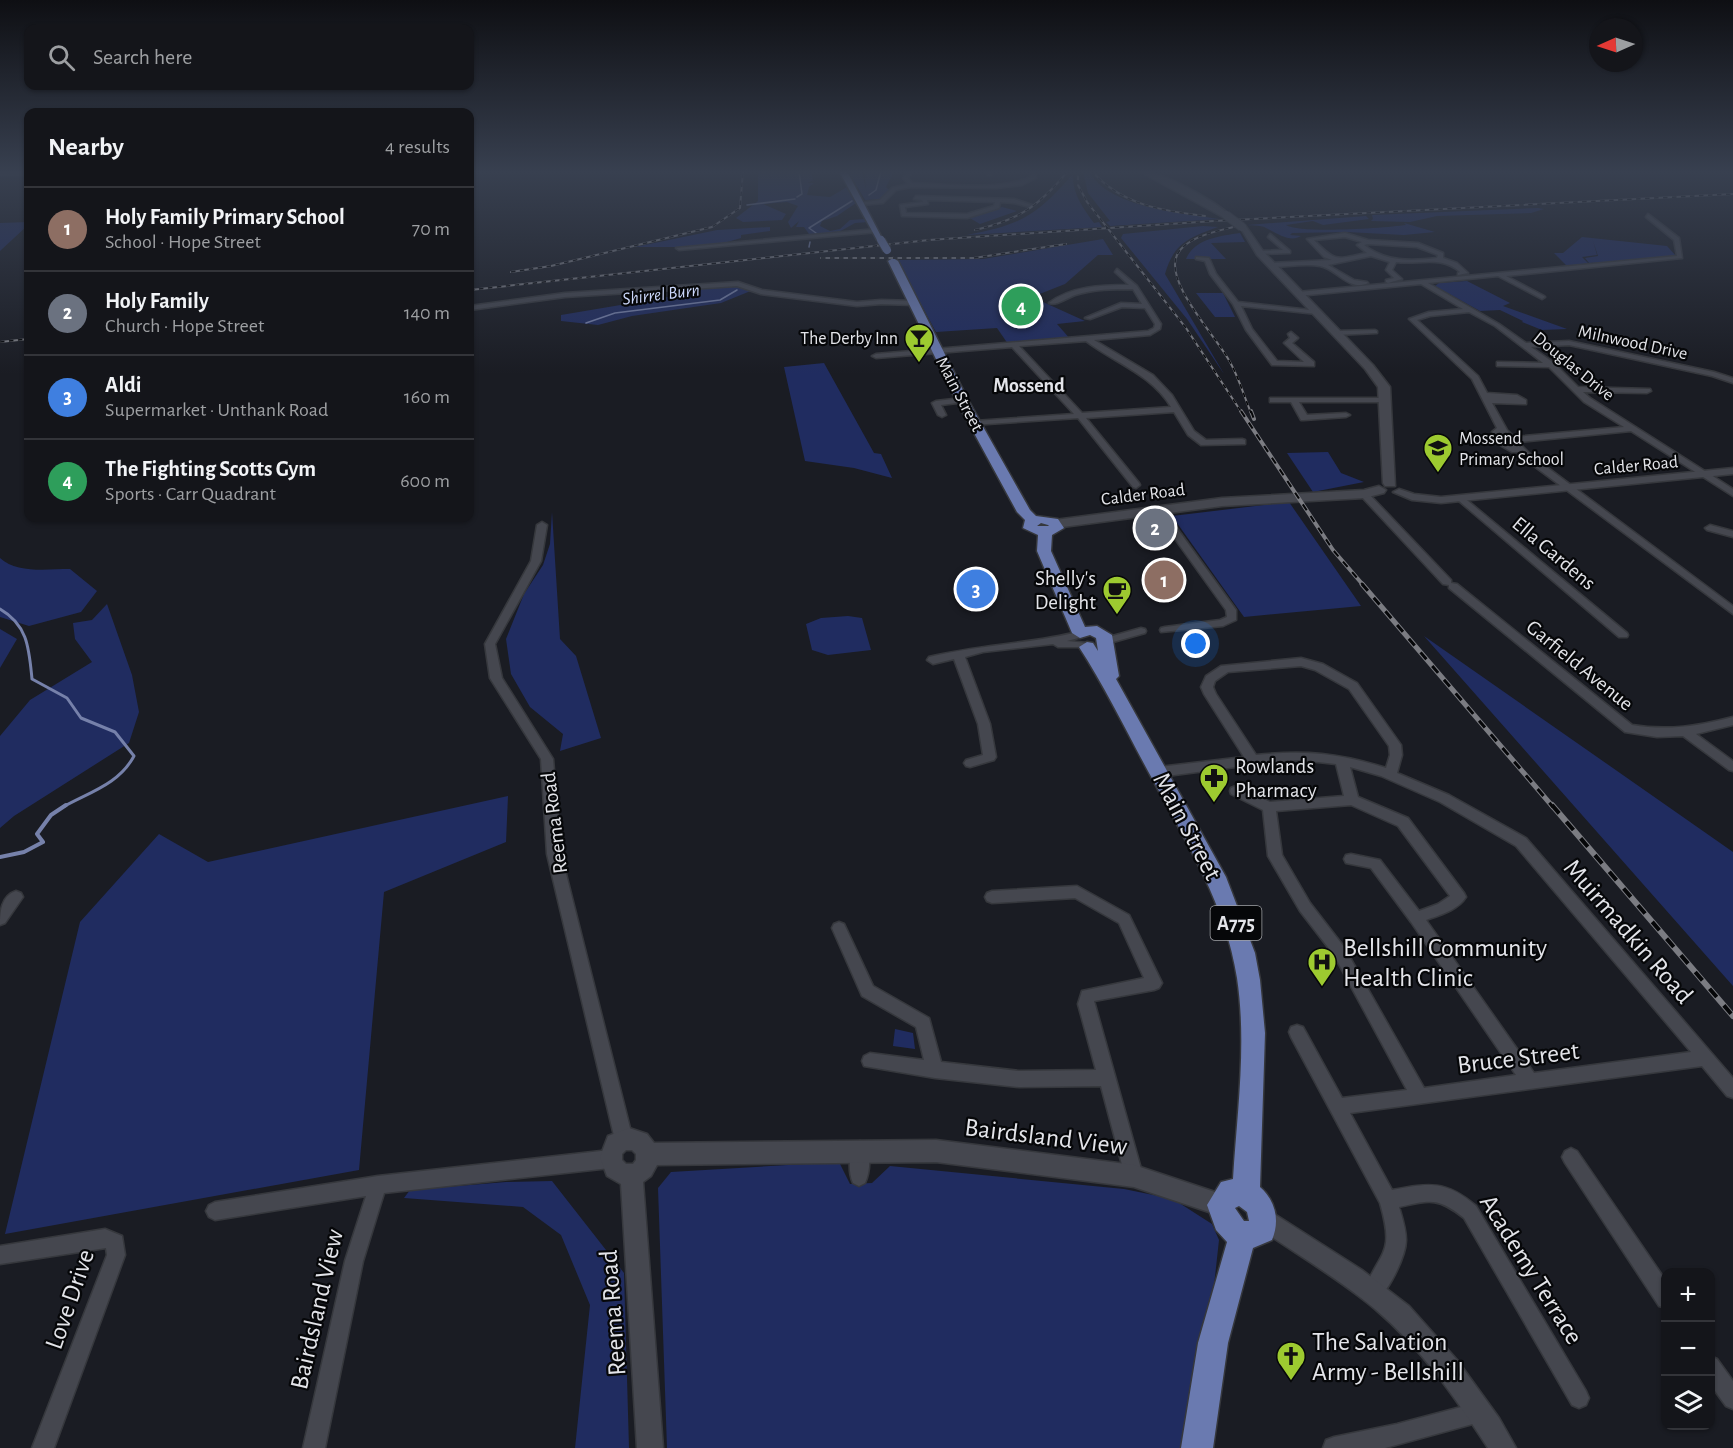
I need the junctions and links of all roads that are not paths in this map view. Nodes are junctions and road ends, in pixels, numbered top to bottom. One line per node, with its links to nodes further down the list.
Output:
1 (823, 239): 11 (street)
2 (880, 239): 28 (main road, Main Street, bridge)
3 (1250, 239): 12 (main road, bridge)
4 (1273, 239): 12 (street)
5 (1320, 239): 17 (street)
6 (1356, 239): 9 (street)
7 (1417, 239): 10 (street)
8 (1676, 239): 22 (street)
9 (1367, 242): 10 (street); 13 (street)
10 (1422, 246): 15 (street)
11 (678, 248)
12 (1260, 253): 19 (main road)
13 (1371, 254): 16 (street); 17 (street)
14 (1198, 258): 31 (street)
15 (1440, 259): 16 (street); 21 (street)
16 (1394, 260): 18 (street)
17 (1339, 261): 18 (street)
18 (1323, 264): 19 (street)
19 (1271, 265): 25 (main road)
20 (1117, 270): 24 (street)
21 (1474, 274)
22 (1500, 275): 23 (street); 26 (street)
23 (1423, 283): 25 (street); 35 (street, Douglas Drive)
24 (1135, 287): 27 (street); 32 (street)
25 (1298, 294): 36 (main road)
26 (1542, 297)
27 (1059, 299): 29 (street); 30 (street)
28 (915, 303): 33 (street); 45 (main road, Main Street)
29 (1052, 303)
30 (1070, 303)
31 (1236, 304): 36 (street); 48 (street)
32 (1145, 306): 37 (street); 42 (street)
33 (474, 307)
34 (1090, 310): 37 (street)
35 (1470, 310): 43 (street, Douglas Drive); 67 (street)
36 (1317, 312): 40 (main road)
37 (1099, 314): 38 (street)
38 (1088, 318)
39 (1376, 332): 40 (street)
40 (1336, 333): 60 (main road)
41 (1291, 334): 49 (street)
42 (1089, 340): 44 (street); 62 (street)
43 (1525, 345): 52 (street, Douglas Drive); 53 (street, Milnwood Drive)
44 (1015, 346): 45 (street); 65 (street)
45 (937, 350): 46 (street); 57 (main road, Main Street)
46 (876, 356)
47 (1259, 362): 48 (street)
48 (1275, 363): 49 (street)
49 (1311, 364): 50 (street)
50 (1322, 364)
51 (1500, 364): 52 (street)
52 (1551, 365): 55 (street, Douglas Drive)
53 (1733, 381)
54 (1638, 383): 56 (street)
55 (1575, 389): 56 (street); 68 (street, Douglas Drive)
56 (1647, 391): 61 (street)
57 (962, 400): 63 (street); 66 (main road, Main Street)
58 (1273, 400): 59 (street)
59 (1294, 400): 60 (street); 64 (street)
60 (1383, 400): 75 (main road)
61 (1654, 400)
62 (1177, 409): 65 (street); 70 (street)
63 (942, 415)
64 (1346, 415)
65 (1080, 416): 66 (street); 74 (street)
66 (975, 423): 83 (main road, Main Street)
67 (1502, 428): 69 (street); 71 (street)
68 (1631, 429): 69 (street); 73 (street, Douglas Drive)
69 (1510, 440): 71 (street)
70 (1242, 442)
71 (1529, 458): 76 (street)
72 (1733, 471): 73 (street, Calder Road)
73 (1704, 476): 76 (street, Calder Road); 77 (street, Douglas Drive)
74 (1136, 485)
75 (1389, 488): 78 (main road, Calder Road); 79 (street, Calder Road)
76 (1570, 489): 79 (street, Calder Road); 85 (street)
77 (1733, 493)
78 (1364, 494): 80 (main road, Calder Road); 93 (street, Garfield Avenue)
79 (1462, 498): 88 (street, Ella Gardens)
80 (1160, 511): 83 (main road, Calder Road); 86 (street)
81 (542, 525): 118 (street, Reema Road)
82 (1710, 528): 84 (street)
83 (1050, 529): 89 (main road, Main Street / A775)
84 (1733, 534)
85 (1733, 611)
86 (1165, 630)
87 (1136, 632): 89 (street)
88 (1623, 635)
89 (1091, 638): 90 (street); 98 (main road, Main Street / A775)
90 (959, 656): 91 (street); 96 (street)
91 (933, 660)
92 (1733, 721): 93 (street, Garfield Avenue)
93 (1688, 734): 97 (street)
94 (1253, 761): 95 (street, Muirmadkin Road); 98 (street, Muirmadkin Road); 99 (street)
95 (1342, 762): 99 (street, Muirmadkin Road); 101 (street)
96 (970, 763)
97 (1733, 767)
98 (1159, 772): 127 (main road, Main Street / A775)
99 (1390, 776): 110 (street, Muirmadkin Road)
100 (1236, 791): 102 (street)
101 (1352, 800): 102 (street); 106 (street)
102 (1269, 807): 116 (street)
103 (1351, 859): 106 (street)
104 (16, 897): 107 (street)
105 (992, 897): 113 (street)
106 (1416, 918): 114 (street)
107 (0, 919)
108 (838, 928): 112 (street)
109 (1297, 1032): 117 (street)
110 (1706, 1058): 114 (street, Bruce Street); 115 (street, Muirmadkin Road)
111 (870, 1061): 112 (street)
112 (935, 1070): 113 (street)
113 (1106, 1078): 124 (street)
114 (1530, 1081): 116 (street, Bruce Street)
115 (1733, 1090)
116 (1419, 1095): 117 (street, Bruce Street)
117 (1338, 1107): 128 (street)
118 (624, 1140): 120 (street); 122 (street)
119 (860, 1150): 120 (street, Bairdsland View); 124 (street, Bairdsland View); 125 (street)
120 (648, 1154): 123 (street)
121 (1571, 1157): 134 (street)
122 (610, 1159): 123 (street); 126 (street, Bairdsland View)
123 (631, 1174): 141 (street, Reema Road)
124 (1134, 1176): 129 (street, Bairdsland View)
125 (859, 1177)
126 (378, 1185): 130 (street, Bairdsland View); 140 (street, Bairdsland View)
127 (1246, 1194): 129 (main road); 131 (main road)
128 (1388, 1200): 133 (street); 136 (street, Academy Terrace)
129 (1221, 1205): 131 (main road)
130 (215, 1211)
131 (1254, 1227): 133 (street); 142 (main road)
132 (0, 1255): 139 (street, Love Drive)
133 (1373, 1292): 138 (street)
134 (1661, 1293)
135 (1715, 1373): 137 (street)
136 (1579, 1398)
137 (1733, 1399)
138 (1480, 1413): 143 (street); 144 (street)
139 (43, 1448)
140 (314, 1448)
141 (650, 1448)
142 (1197, 1448)
143 (1334, 1448)
144 (1503, 1448)

